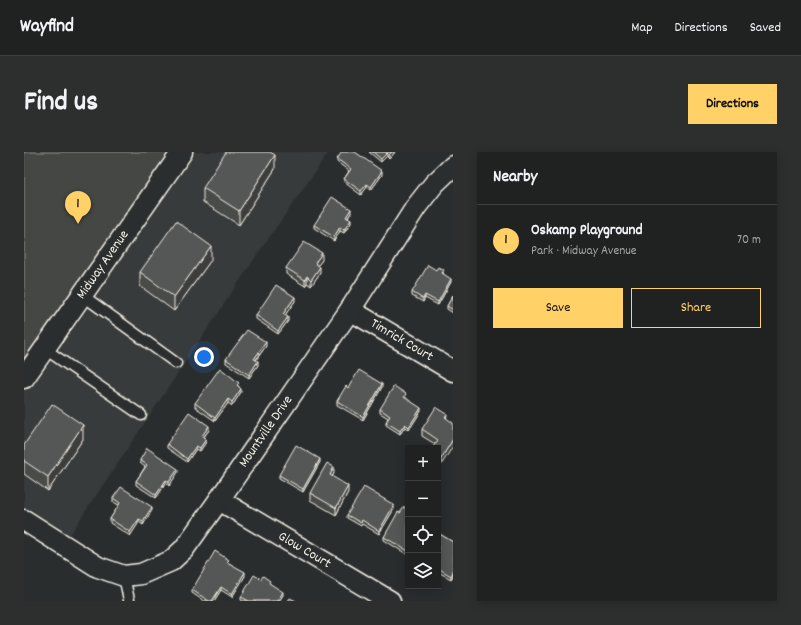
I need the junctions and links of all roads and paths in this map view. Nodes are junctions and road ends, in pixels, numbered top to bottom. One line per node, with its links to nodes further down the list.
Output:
1 (182, 152): 3 (street, Midway Avenue)
2 (453, 166): 4 (street, Mountville Drive)
3 (82, 295): 5 (street, Midway Avenue); 6 (lane)
4 (350, 310): 7 (street, Timrick Court); 10 (street, Mountville Drive)
5 (45, 349): 8 (street, Midway Avenue); 9 (lane)
6 (176, 363)
7 (453, 371)
8 (24, 378)
9 (141, 415)
10 (220, 500): 12 (street, Mountville Drive); 14 (street, Glow Court)
11 (24, 520): 12 (street, Mountville Drive)
12 (124, 576): 13 (lane)
13 (129, 600)
14 (390, 601)

